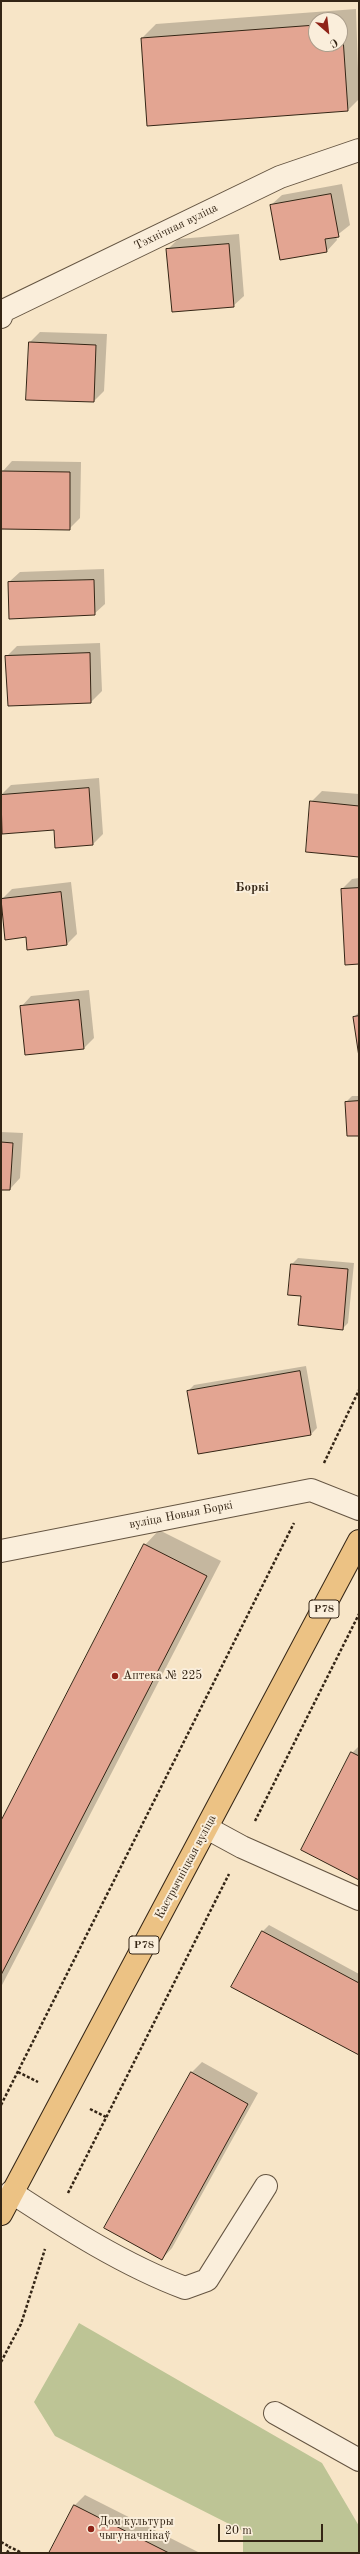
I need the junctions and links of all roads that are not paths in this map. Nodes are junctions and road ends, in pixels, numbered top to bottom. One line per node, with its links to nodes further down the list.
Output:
1 (359, 150): 2 (street, Тэхнічная вуліца)
2 (1, 317)
3 (359, 1509): 5 (street, вуліца Новыя Боркі)
4 (359, 1540): 6 (main road, Кастрычніцкая вуліца / Р78)
5 (1, 1551)
6 (207, 1828): 7 (street); 9 (main road, Кастрычніцкая вуліца / Р78)
7 (359, 1899)
8 (266, 2186): 9 (street)
9 (11, 2192): 10 (main road, Кастрычніцкая вуліца / Р78)
10 (1, 2214)
11 (276, 2413): 12 (street)
12 (359, 2460)

